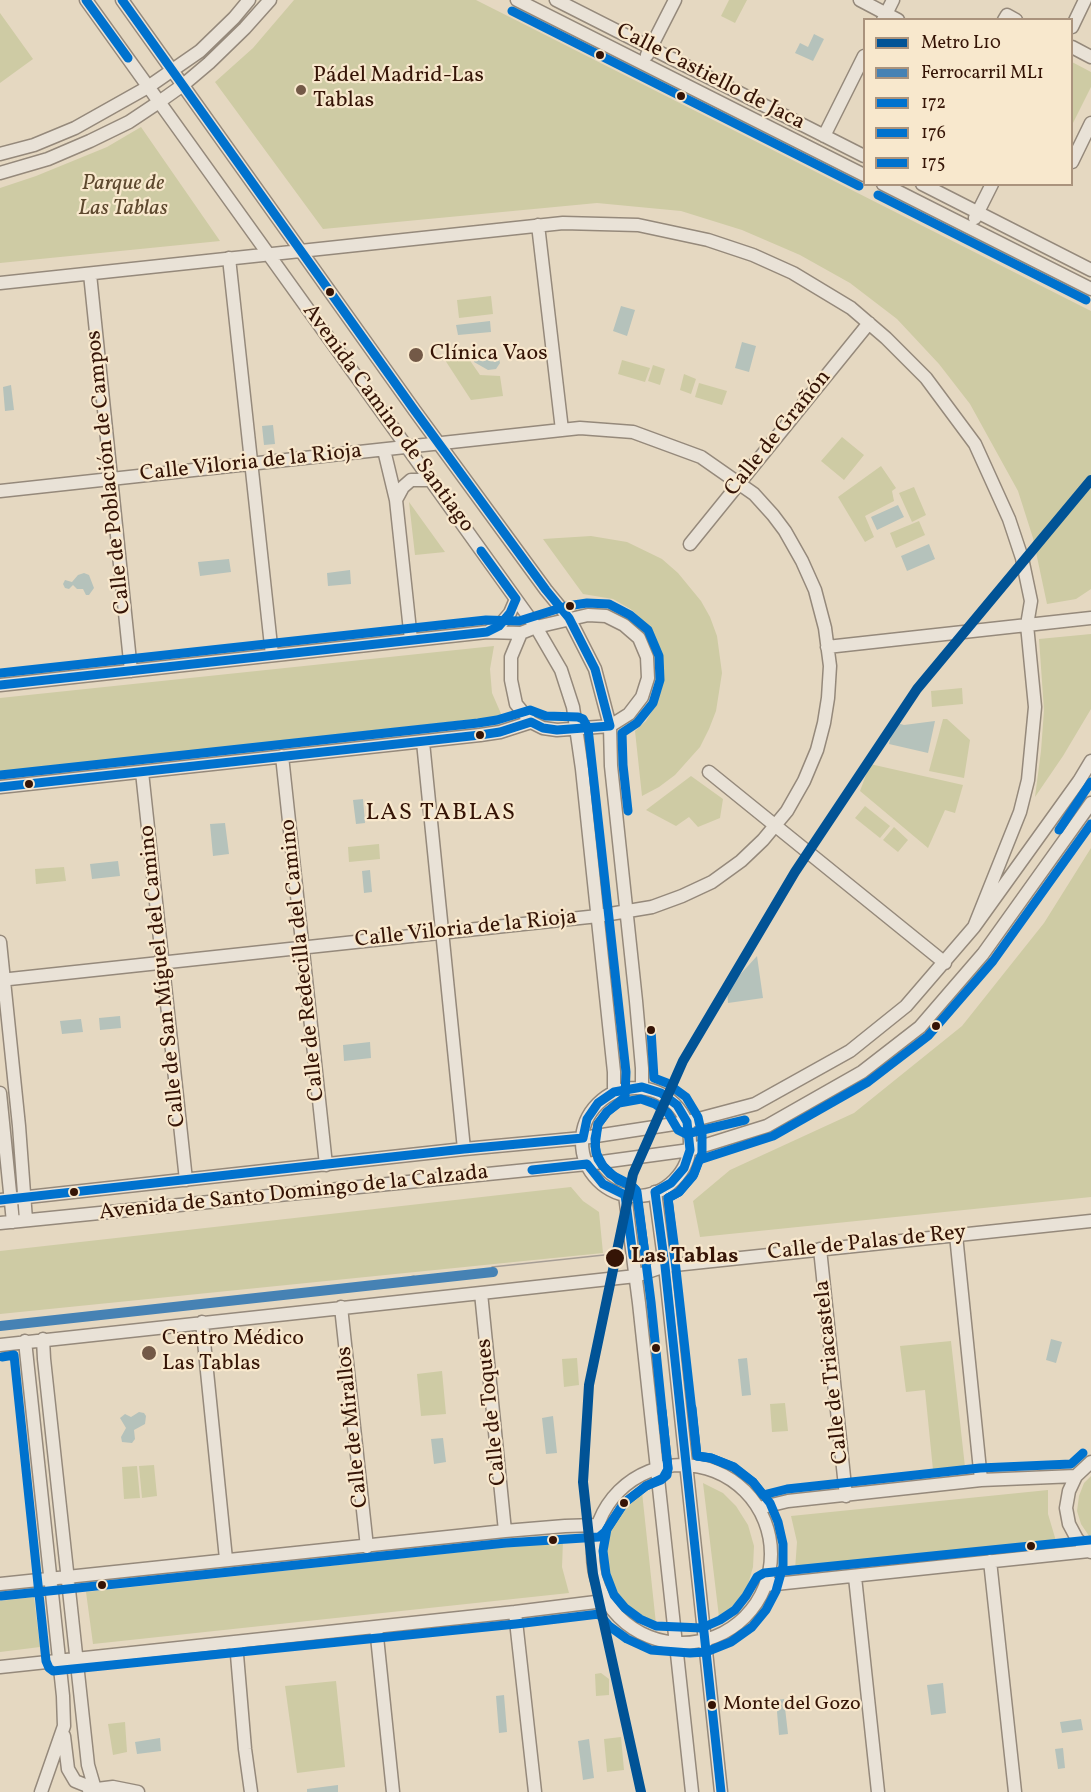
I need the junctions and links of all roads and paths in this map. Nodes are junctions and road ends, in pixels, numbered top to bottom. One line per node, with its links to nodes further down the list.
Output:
1 (86, 0): 20 (street, Avenida Camino de Santiago)
2 (122, 0): 18 (street, Avenida Camino de Santiago)
3 (249, 0): 18 (street)
4 (270, 0): 19 (street)
5 (517, 0): 17 (street, Calle Castiello de Jaca)
6 (556, 0): 13 (street, Calle Castiello de Jaca)
7 (675, 0): 13 (street)
8 (860, 0): 11 (street)
9 (893, 0): 11 (street)
10 (1085, 0): 12 (street)
11 (884, 16)
12 (1073, 23)
13 (651, 48): 17 (street); 23 (street, Calle Castiello de Jaca)
14 (1073, 48): 15 (street)
15 (1091, 57)
16 (863, 58): 23 (street)
17 (643, 63): 28 (street, Calle Castiello de Jaca)
18 (173, 71): 19 (street, Avenida Camino de Santiago); 20 (street)
19 (183, 86): 21 (street); 35 (street, Avenida Camino de Santiago)
20 (148, 87): 21 (street, Avenida Camino de Santiago); 24 (street)
21 (159, 102): 27 (street); 36 (street, Avenida Camino de Santiago)
22 (1091, 123): 26 (street)
23 (824, 136): 25 (street, Calle Castiello de Jaca)
24 (0, 154)
25 (863, 156)
26 (1073, 158)
27 (0, 173)
28 (863, 174)
29 (887, 186): 34 (street)
30 (926, 186): 32 (street)
31 (991, 186): 32 (street)
32 (978, 212): 34 (street); 38 (street)
33 (538, 225): 35 (street); 42 (street); 43 (street)
34 (969, 228): 41 (street)
35 (302, 250): 36 (street); 44 (street, Avenida Camino de Santiago)
36 (268, 254): 37 (street); 45 (street, Avenida Camino de Santiago)
37 (229, 258): 39 (street); 47 (street)
38 (1091, 270)
39 (90, 274): 40 (street); 48 (street, Calle de Población de Campos)
40 (0, 283)
41 (1091, 289)
42 (869, 322): 50 (street, Calle de Grañón); 57 (street)
43 (562, 430): 44 (street, Calle Viloria de la Rioja); 50 (street, Calle Viloria de la Rioja)
44 (441, 444): 45 (street, Calle Viloria de la Rioja); 55 (street, Avenida Camino de Santiago)
45 (407, 447): 46 (street, Calle Viloria de la Rioja); 49 (street, Avenida Camino de Santiago)
46 (384, 450): 47 (street, Calle Viloria de la Rioja); 52 (street)
47 (251, 464): 48 (street, Calle Viloria de la Rioja); 63 (street)
48 (111, 479): 51 (street, Calle Viloria de la Rioja); 64 (street, Calle de Población de Campos)
49 (431, 480): 52 (street); 54 (street, Avenida Camino de Santiago)
50 (740, 483): 53 (street, Calle de Grañón); 62 (street, Calle Viloria de la Rioja)
51 (0, 491)
52 (396, 500): 61 (street)
53 (690, 544)
54 (516, 599): 58 (street, Avenida Camino de Santiago); 59 (street)
55 (569, 618): 58 (street); 67 (street, Avenida Camino de Santiago); 67 (street)
56 (1091, 618): 57 (street)
57 (1027, 625): 62 (street); 79 (street)
58 (536, 627): 60 (street); 68 (street, Avenida Camino de Santiago)
59 (488, 632): 60 (street); 61 (street)
60 (521, 633): 66 (street)
61 (411, 640): 63 (street)
62 (828, 647): 76 (street, Calle Viloria de la Rioja)
63 (272, 655): 64 (street)
64 (131, 671): 65 (street)
65 (0, 685)
66 (531, 722): 68 (street); 69 (street)
67 (610, 726): 68 (street); 77 (street, Avenida Camino de Santiago)
68 (576, 729): 78 (street, Avenida Camino de Santiago)
69 (423, 742): 70 (street); 80 (street)
70 (282, 756): 72 (street); 82 (street, Calle de Redecilla del Camino)
71 (1091, 761): 79 (street, Avenida de Santo Domingo de la Calzada)
72 (142, 772): 74 (street); 83 (street, Calle de San Miguel del Camino)
73 (709, 772): 76 (street)
74 (0, 787)
75 (1091, 803): 92 (street, Avenida de Santo Domingo de la Calzada)
76 (776, 825): 77 (street, Calle Viloria de la Rioja); 84 (street)
77 (627, 912): 78 (street, Calle Viloria de la Rioja); 86 (street, Avenida Camino de Santiago)
78 (598, 916): 80 (street, Calle Viloria de la Rioja); 87 (street, Avenida Camino de Santiago)
79 (974, 927): 84 (street, Avenida de Santo Domingo de la Calzada)
80 (442, 932): 82 (street, Calle Viloria de la Rioja); 91 (street)
81 (0, 942): 85 (street)
82 (303, 948): 83 (street, Calle Viloria de la Rioja); 94 (street, Calle de Redecilla del Camino)
83 (163, 963): 85 (street, Calle Viloria de la Rioja); 95 (street, Calle de San Miguel del Camino)
84 (945, 963): 89 (street, Avenida de Santo Domingo de la Calzada)
85 (2, 980): 98 (street)
86 (642, 1087): 87 (street); 89 (street)
87 (614, 1092): 90 (street)
88 (0, 1093): 98 (street)
89 (687, 1122): 90 (street, Avenida de Santo Domingo de la Calzada); 92 (street)
90 (582, 1138): 91 (street, Avenida de Santo Domingo de la Calzada); 93 (street)
91 (464, 1149): 94 (street, Avenida de Santo Domingo de la Calzada)
92 (690, 1150): 93 (street, Avenida de Santo Domingo de la Calzada); 96 (street)
93 (587, 1164): 97 (street); 99 (street, Avenida de Santo Domingo de la Calzada)
94 (326, 1165): 95 (street, Avenida de Santo Domingo de la Calzada)
95 (186, 1180): 98 (street, Avenida de Santo Domingo de la Calzada)
96 (655, 1192): 97 (street); 105 (street)
97 (625, 1195): 106 (street)
98 (12, 1199): 99 (street); 101 (street)
99 (26, 1220): 101 (street, Avenida de Santo Domingo de la Calzada)
100 (1091, 1221): 103 (street, Calle de Palas de Rey)
101 (13, 1222): 102 (street, Avenida de Santo Domingo de la Calzada)
102 (0, 1223)
103 (956, 1235): 104 (street, Calle de Palas de Rey); 117 (street)
104 (820, 1249): 105 (street, Calle de Palas de Rey); 118 (street, Calle de Triacastela)
105 (665, 1266): 106 (street, Calle de Palas de Rey); 114 (street)
106 (636, 1276): 107 (street, Calle de Palas de Rey); 115 (street)
107 (481, 1293): 108 (street, Calle de Palas de Rey); 121 (street, Calle de Toques)
108 (341, 1307): 109 (street, Calle de Palas de Rey); 122 (street, Calle de Mirallos)
109 (202, 1322): 110 (street, Calle de Palas de Rey); 124 (street)
110 (43, 1339): 111 (street, Calle de Palas de Rey); 127 (street)
111 (24, 1341): 112 (street, Calle de Palas de Rey); 128 (street)
112 (0, 1344)
113 (1091, 1462): 116 (street)
114 (686, 1467): 115 (street); 119 (street); 134 (street)
115 (656, 1469): 120 (street); 135 (street)
116 (1076, 1476): 117 (street); 123 (street)
117 (981, 1480): 118 (street)
118 (846, 1496): 119 (street)
119 (759, 1508): 130 (street)
120 (596, 1526): 121 (street); 131 (street)
121 (505, 1531): 122 (street)
122 (366, 1546): 124 (street)
123 (1090, 1551): 125 (street)
124 (226, 1559): 127 (street)
125 (990, 1562): 126 (street); 150 (street)
126 (855, 1576): 130 (street); 149 (street)
127 (68, 1579): 128 (street); 138 (street)
128 (50, 1580): 129 (street); 137 (street)
129 (0, 1584)
130 (766, 1585): 134 (street)
131 (604, 1600): 132 (street); 135 (street)
132 (515, 1612): 133 (street); 146 (street)
133 (376, 1627): 136 (street); 145 (street)
134 (705, 1640): 135 (street); 148 (street)
135 (675, 1641): 147 (street)
136 (236, 1643): 138 (street); 144 (street)
137 (58, 1660): 138 (street); 139 (street); 140 (street)
138 (76, 1660): 141 (street)
139 (0, 1667)
140 (64, 1726): 141 (street); 142 (street)
141 (89, 1790): 143 (street)
142 (41, 1792)
143 (138, 1792)
144 (251, 1792)
145 (393, 1792)
146 (535, 1792)
147 (692, 1792)
148 (721, 1792)
149 (878, 1792)
150 (1015, 1792)

